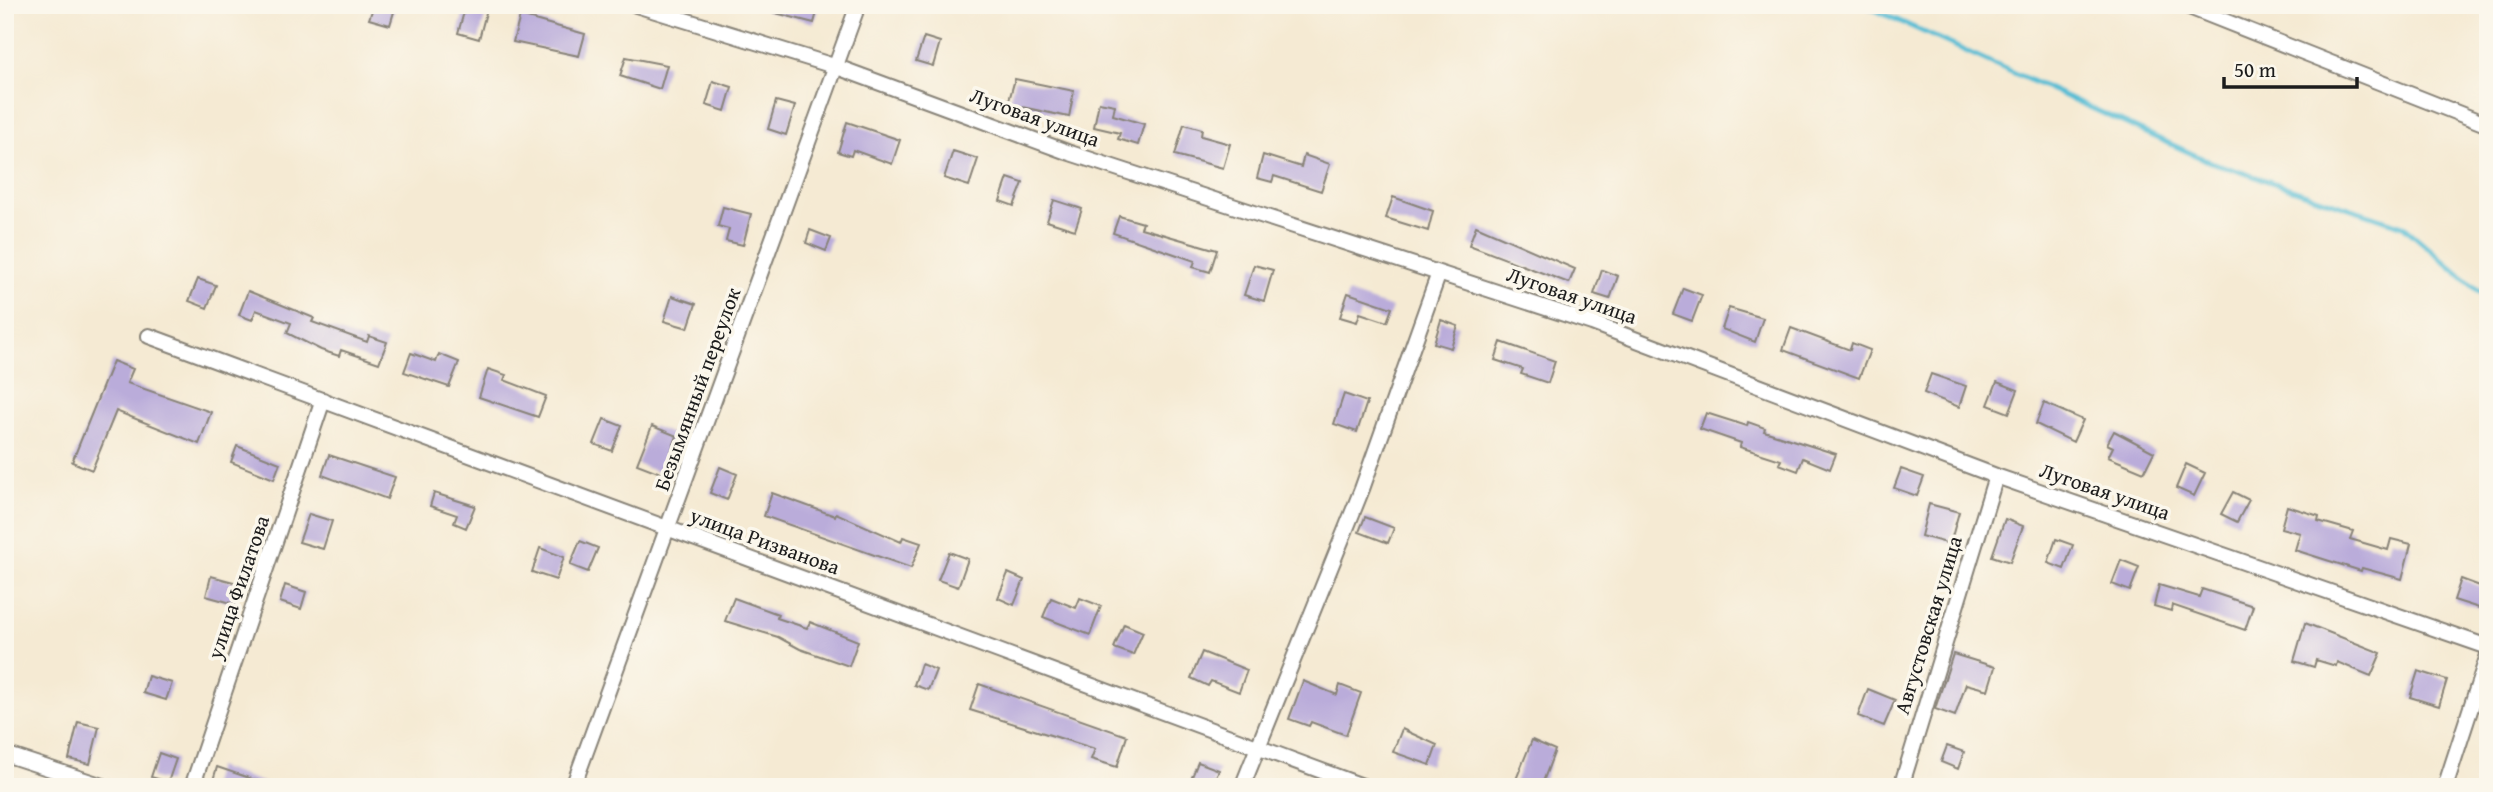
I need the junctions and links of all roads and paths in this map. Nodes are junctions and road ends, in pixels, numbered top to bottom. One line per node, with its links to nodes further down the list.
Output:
1 (636, 5): 4 (street, Луговая улица)
2 (858, 5): 4 (street, Безымянный переулок)
3 (2184, 5): 5 (street)
4 (837, 67): 6 (street, Луговая улица); 10 (street, Безымянный переулок)
5 (2488, 125)
6 (1439, 273): 9 (street, Луговая улица); 13 (street)
7 (149, 336): 8 (street, улица Ризванова)
8 (323, 400): 10 (street, улица Ризванова); 16 (street, улица Филатова)
9 (1996, 476): 11 (street, Луговая улица); 20 (street, Августовская улица)
10 (669, 528): 13 (street, улица Ризванова); 17 (street, Безымянный переулок)
11 (2488, 647)
12 (2488, 654): 21 (street)
13 (1260, 748): 18 (street); 19 (street, улица Ризванова)
14 (5, 754): 15 (street)
15 (106, 787)
16 (192, 787)
17 (573, 787)
18 (1242, 787)
19 (1365, 787)
20 (1901, 787)
21 (2445, 787)

